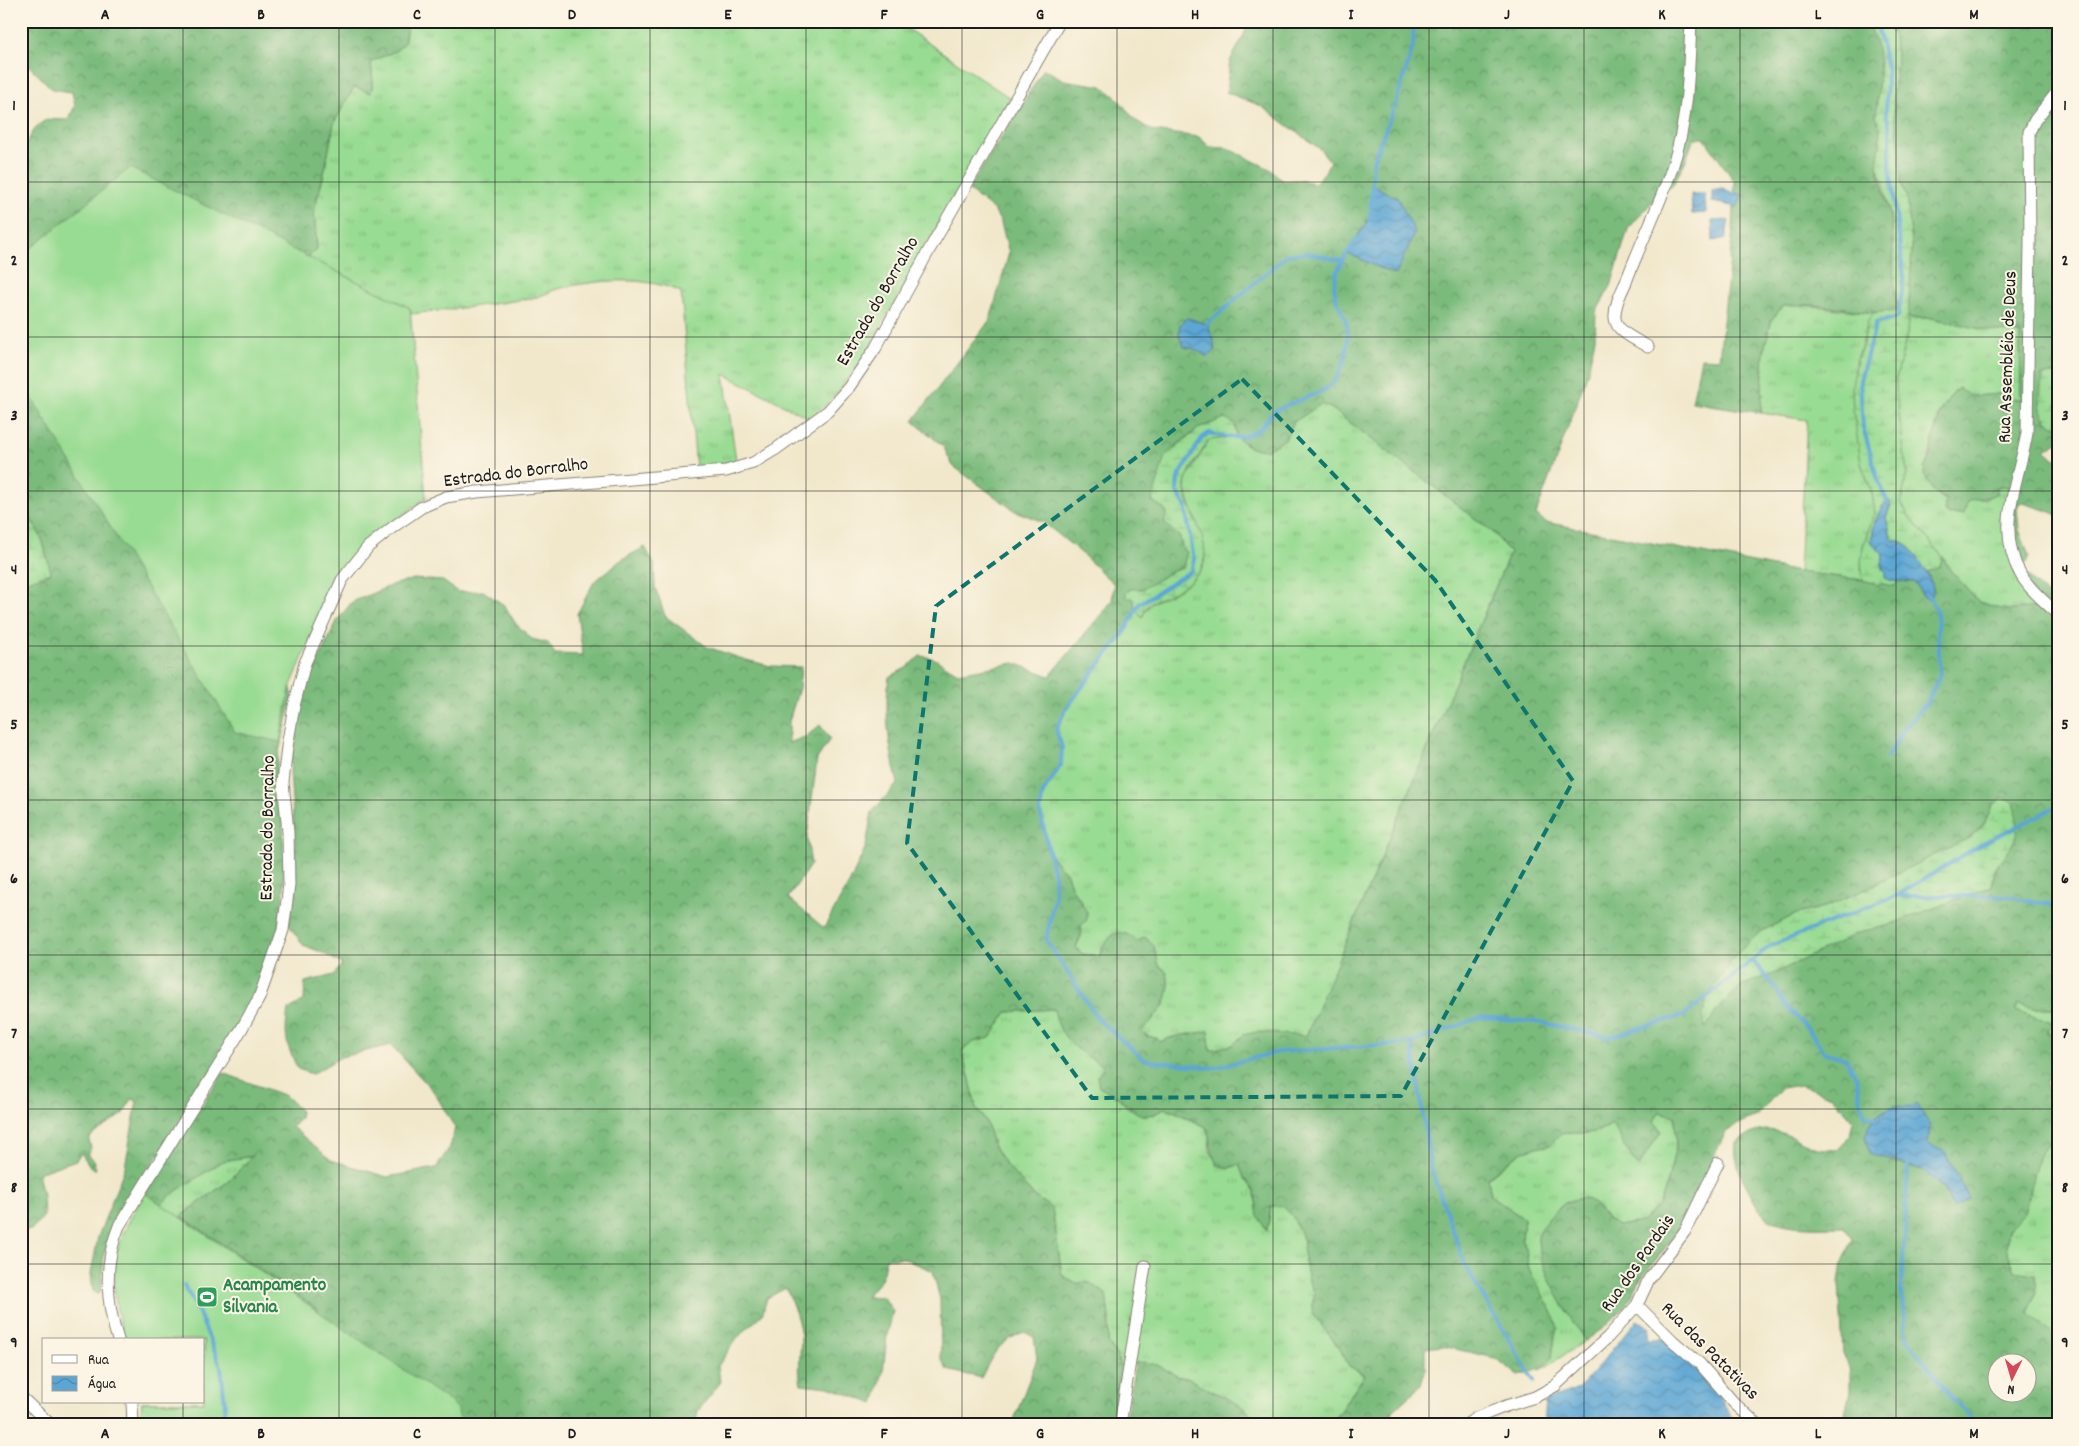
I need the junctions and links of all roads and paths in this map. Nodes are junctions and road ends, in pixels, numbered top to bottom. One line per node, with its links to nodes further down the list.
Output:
1 (1060, 21): 9 (street, Estrada do Borralho)
2 (1691, 21): 4 (street)
3 (2058, 91): 5 (street, Rua Assembléia de Deus)
4 (1648, 347)
5 (2058, 614)
6 (1718, 1163): 8 (street, Rua dos Pardais)
7 (1145, 1266): 14 (street)
8 (1637, 1305): 15 (street, Rua dos Pardais); 16 (street, Rua das Patativas)
9 (118, 1338)
10 (21, 1397): 12 (street)
11 (132, 1404): 13 (street)
12 (51, 1425)
13 (133, 1425)
14 (1120, 1425)
15 (1466, 1425)
16 (1758, 1425)

